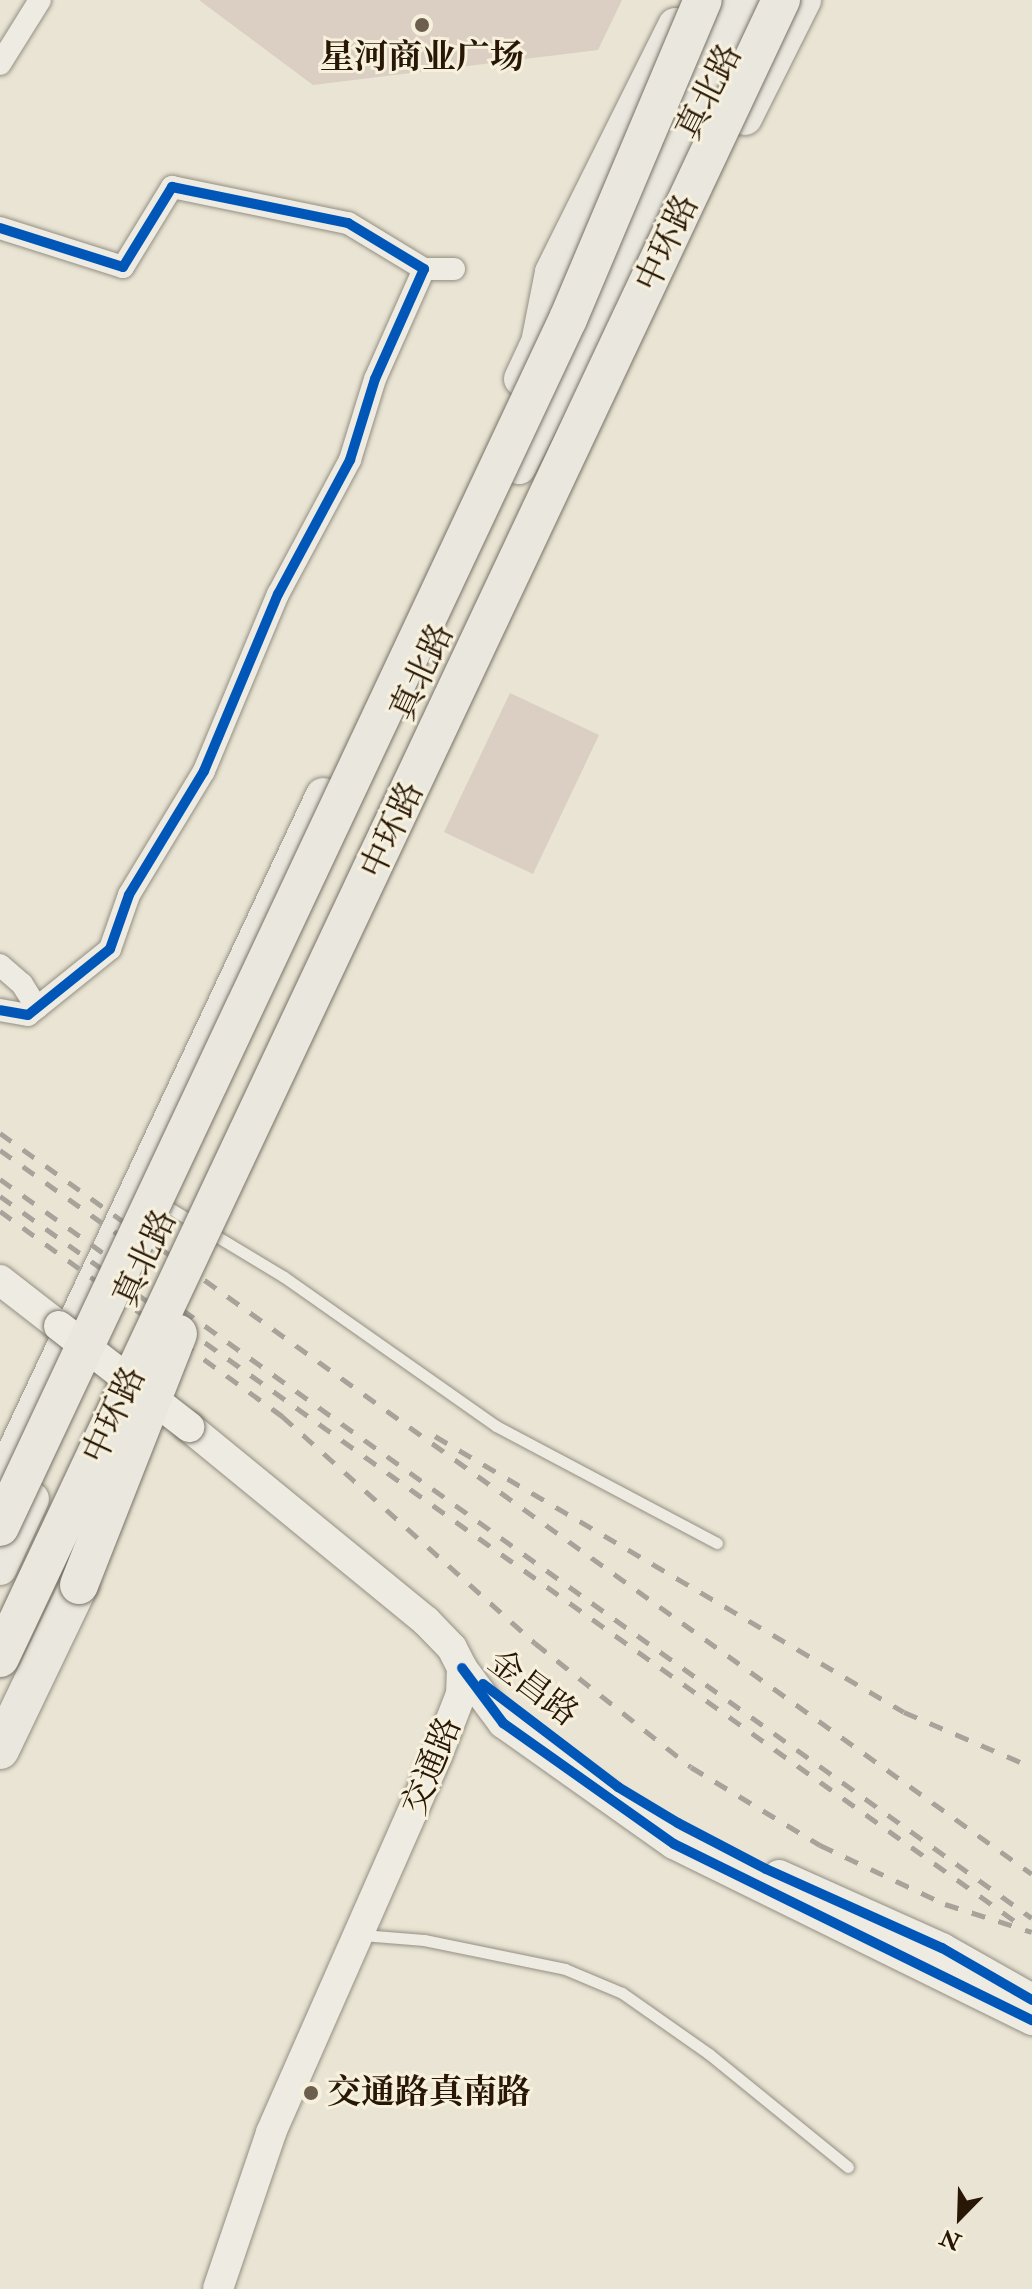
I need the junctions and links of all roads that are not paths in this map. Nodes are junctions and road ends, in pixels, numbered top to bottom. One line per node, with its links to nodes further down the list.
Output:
1 (40, 0): 8 (street)
2 (687, 0): 14 (main road, 真北路)
3 (706, 0): 13 (highway, bridge); 14 (main road, 真北路)
4 (728, 0): 13 (highway, 中环路, bridge)
5 (755, 0): 12 (main road, 真北路)
6 (781, 0): 15 (highway, 中环路, bridge)
7 (804, 0): 12 (main road)
8 (0, 64)
9 (0, 228): 10 (street)
10 (424, 269): 11 (street); 17 (street)
11 (454, 269)
12 (615, 277): 19 (main road, 真北路)
13 (568, 319): 22 (highway, 中环路, bridge)
14 (538, 343): 21 (main road, 真北路)
15 (358, 904): 25 (highway, 中环路, bridge); 27 (highway, bridge)
16 (0, 965): 17 (street)
17 (37, 1008): 18 (street)
18 (0, 1010)
19 (168, 1207): 23 (lane); 24 (main road, 真北路)
20 (0, 1280): 26 (main road, bridge)
21 (0, 1482)
22 (0, 1527)
23 (717, 1543)
24 (0, 1568)
25 (0, 1658)
26 (462, 1668): 28 (main road, 交通路); 29 (main road, 金昌路); 30 (main road, 金昌路)
27 (0, 1750)
28 (362, 1935): 31 (lane); 32 (main road, 交通路)
29 (1032, 2000)
30 (1032, 2020)
31 (848, 2167)
32 (218, 2289)

